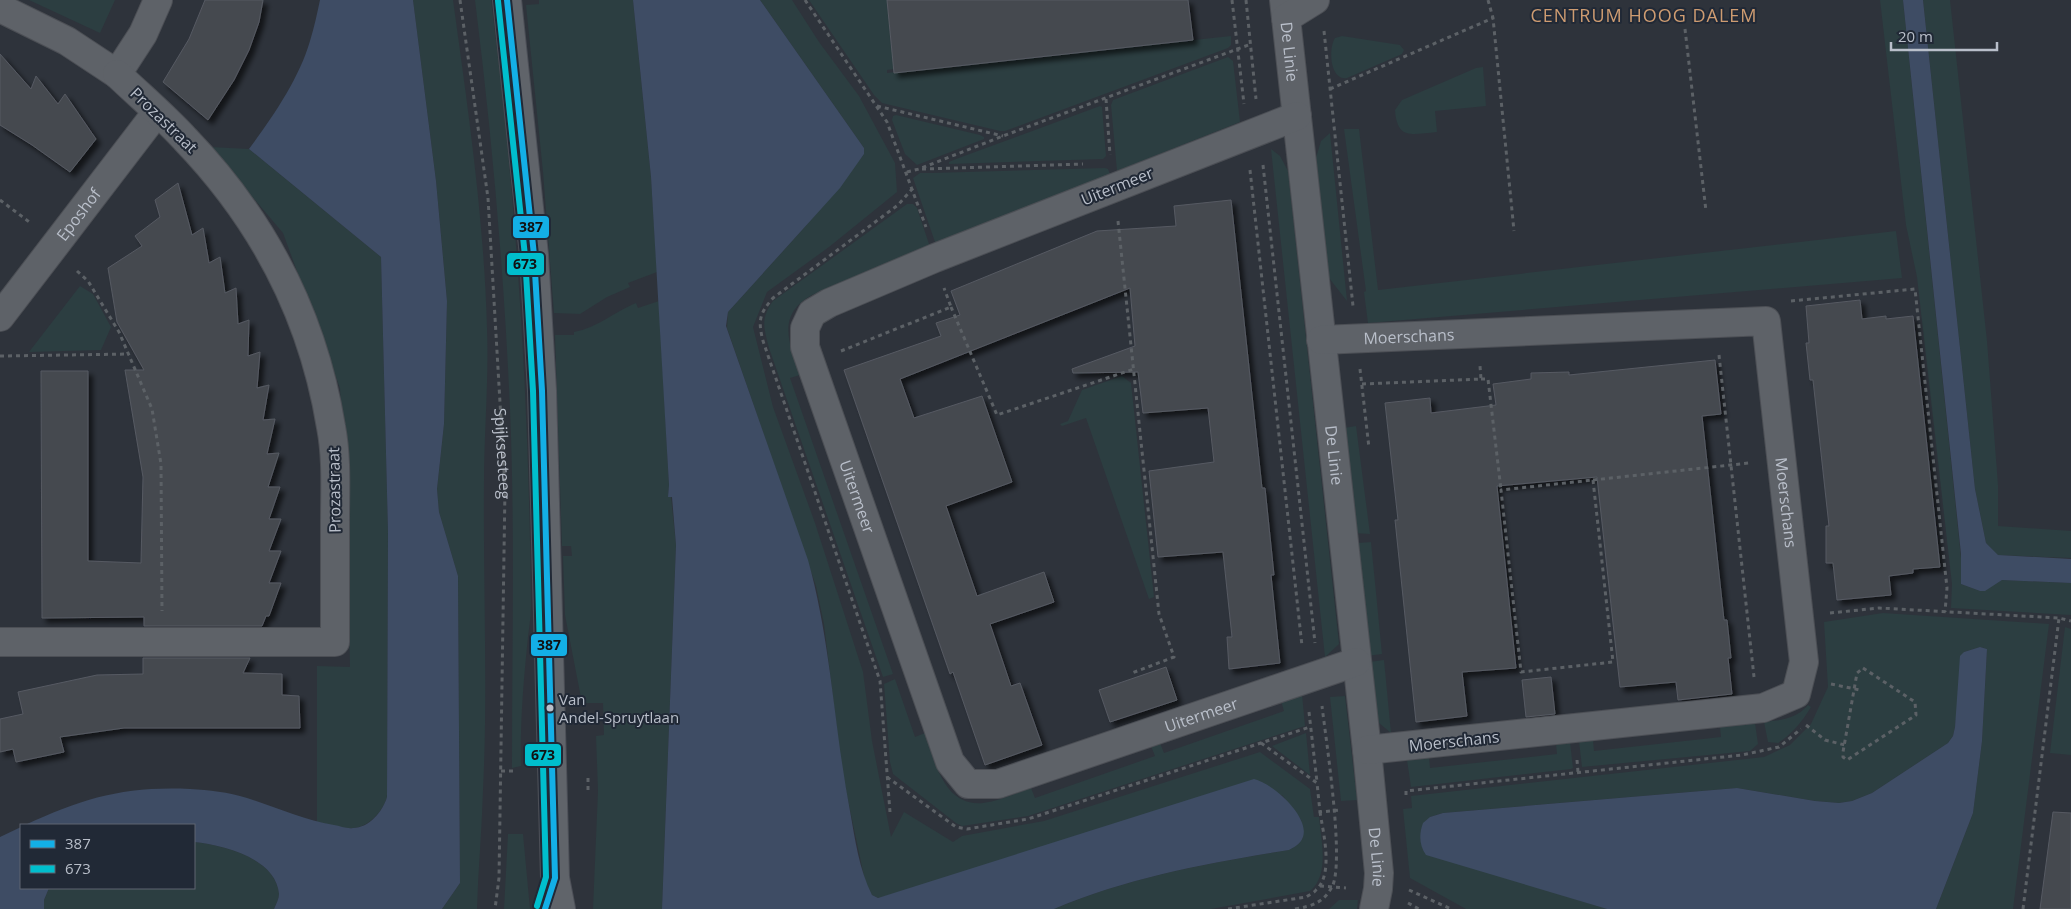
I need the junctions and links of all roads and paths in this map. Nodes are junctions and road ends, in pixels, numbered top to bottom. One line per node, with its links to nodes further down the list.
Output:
1 (158, 0): 17 (street)
2 (460, 0): 71 (path, Spijksesteeg)
3 (508, 0): 78 (main road)
4 (805, 0): 20 (path)
5 (1232, 0): 16 (path)
6 (1246, 0): 15 (path)
7 (1315, 0): 11 (street)
8 (1488, 0): 10 (path)
9 (0, 8): 17 (street, Prozastraat)
10 (1493, 18): 18 (path); 30 (path)
11 (1286, 19): 14 (path); 15 (path); 22 (street, De Linie)
12 (1325, 25): 14 (path)
13 (1685, 29): 29 (path)
14 (1324, 33): 18 (path)
15 (1250, 44): 16 (path); 23 (path)
16 (1238, 49): 19 (path); 23 (path)
17 (117, 74): 21 (street, Prozastraat)
18 (1330, 89): 37 (path)
19 (1106, 98): 24 (path); 27 (path)
20 (877, 106): 24 (path); 26 (path)
21 (156, 112): 31 (street, Eposhof); 56 (street, Prozastraat)
22 (1297, 116): 23 (street, Uitermeer); 38 (street, De Linie)
23 (1253, 132): 27 (street, Uitermeer); 59 (path); 59 (path)
24 (1003, 136): 25 (path)
25 (919, 169): 26 (path); 27 (path)
26 (907, 172): 32 (path)
27 (1113, 175): 32 (street, Uitermeer); 43 (path)
28 (0, 200): 31 (path)
29 (1706, 211)
30 (1514, 230)
31 (54, 246): 34 (street, Eposhof); 40 (path)
32 (935, 258): 33 (path); 42 (street, Uitermeer)
33 (951, 307): 42 (path); 43 (path)
34 (0, 316)
35 (1766, 321): 36 (street, Moerschans); 47 (street, Moerschans); 51 (path)
36 (1479, 334): 37 (street, Moerschans); 44 (path)
37 (1357, 339): 38 (street, Moerschans); 45 (path)
38 (1321, 340): 57 (street, De Linie)
39 (1719, 350): 48 (path)
40 (129, 354): 41 (path); 56 (path)
41 (0, 356)
42 (811, 364): 59 (street, Uitermeer)
43 (1134, 369): 58 (path)
44 (1481, 379): 45 (path); 50 (path)
45 (1362, 384): 46 (path)
46 (1369, 453)
47 (1782, 460): 48 (path); 52 (street, Moerschans)
48 (1731, 465): 49 (path); 63 (path)
49 (1593, 480): 50 (path); 50 (path)
50 (1501, 490)
51 (1945, 612): 52 (path); 53 (path)
52 (1799, 617): 63 (street, Moerschans)
53 (2060, 618): 54 (path); 89 (path)
54 (2071, 621)
55 (0, 642): 56 (street, Prozastraat)
56 (162, 642)
57 (1356, 662): 59 (street, Uitermeer); 69 (street, De Linie)
58 (1132, 673)
59 (1312, 677): 73 (path); 76 (path)
60 (1828, 683): 61 (path)
61 (1854, 689): 62 (path); 67 (path); 67 (path)
62 (1860, 690)
63 (1757, 708): 68 (street, Moerschans); 70 (path)
64 (1804, 724): 70 (path)
65 (1811, 729): 67 (path)
66 (1262, 743): 73 (path)
67 (1845, 744)
68 (1401, 747): 69 (street, Moerschans); 74 (path)
69 (1367, 750): 75 (street, De Linie)
70 (1764, 750): 74 (path)
71 (501, 771): 72 (path); 82 (path, Spijksesteeg)
72 (514, 771)
73 (1317, 783): 77 (path)
74 (1406, 791): 75 (path)
75 (1372, 807): 76 (path); 87 (street, De Linie)
76 (1333, 810): 77 (path); 80 (path)
77 (1320, 812): 79 (path)
78 (555, 878): 83 (main road); 84 (main road)
79 (1319, 886): 80 (path); 85 (path)
80 (1332, 887): 86 (path)
81 (1403, 887): 88 (path)
82 (495, 909)
83 (545, 909)
84 (561, 909)
85 (1228, 909)
86 (1295, 909)
87 (1374, 909)
88 (1451, 909)
89 (2023, 909)

